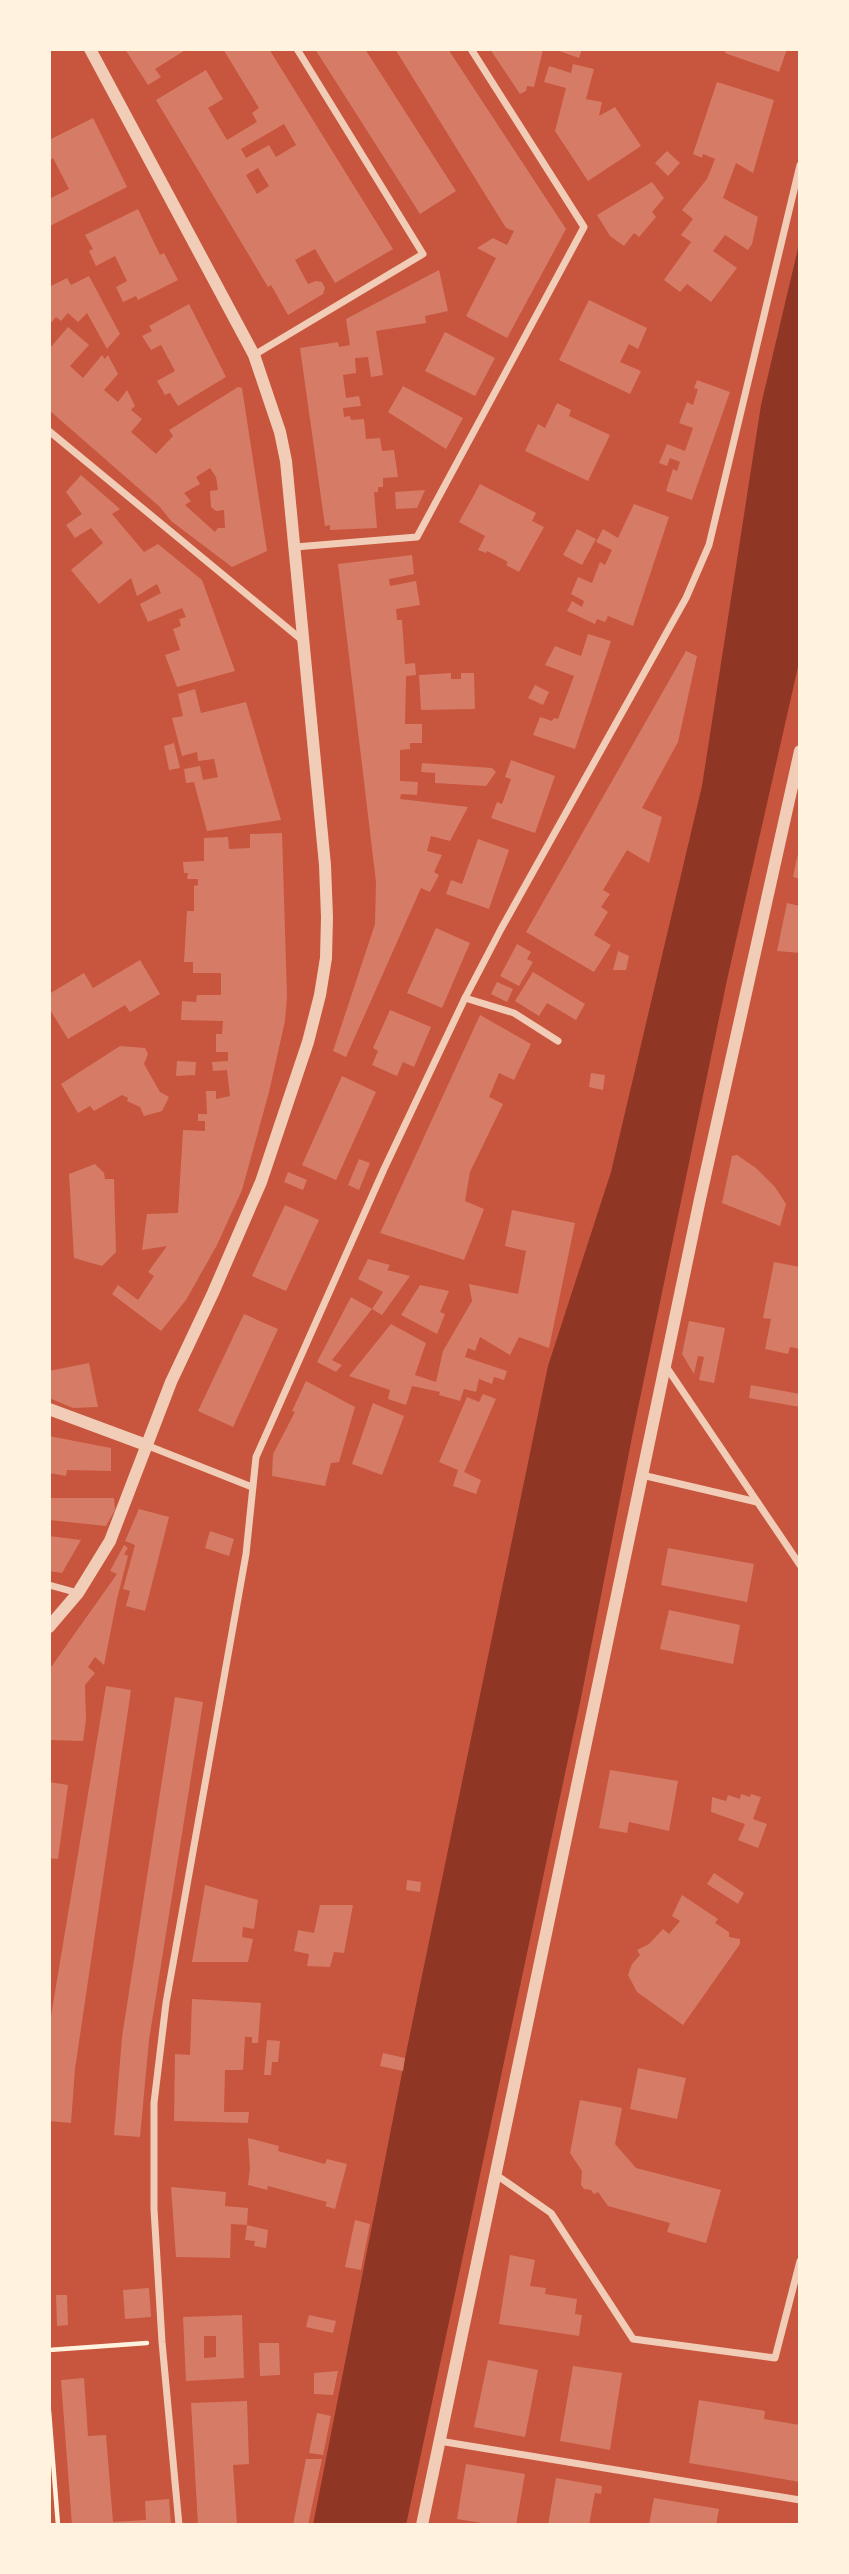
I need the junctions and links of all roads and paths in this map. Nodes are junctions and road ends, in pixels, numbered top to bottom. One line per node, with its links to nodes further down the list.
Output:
1 (90, 49): 5 (street)
2 (297, 49): 5 (street)
3 (471, 49): 7 (street)
4 (800, 165): 10 (street)
5 (254, 355): 7 (street)
6 (49, 431): 8 (street)
7 (295, 547): 8 (street)
8 (302, 641): 14 (street)
9 (800, 751): 12 (street)
10 (465, 998): 11 (street); 16 (street)
11 (558, 1041)
12 (665, 1365): 15 (street); 17 (street)
13 (49, 1409): 14 (street)
14 (145, 1445): 16 (street); 20 (street)
15 (642, 1475): 17 (street); 22 (street)
16 (252, 1487): 24 (street)
17 (758, 1502): 18 (street)
18 (800, 1565)
19 (49, 1584): 20 (street)
20 (78, 1593): 21 (street)
21 (49, 1627)
22 (495, 2174): 23 (street); 27 (street)
23 (800, 2261)
24 (162, 2342): 25 (path); 30 (street)
25 (49, 2350)
26 (49, 2410): 29 (path)
27 (439, 2441): 28 (street); 31 (street)
28 (800, 2500)
29 (58, 2525)
30 (179, 2525)
31 (422, 2525)

